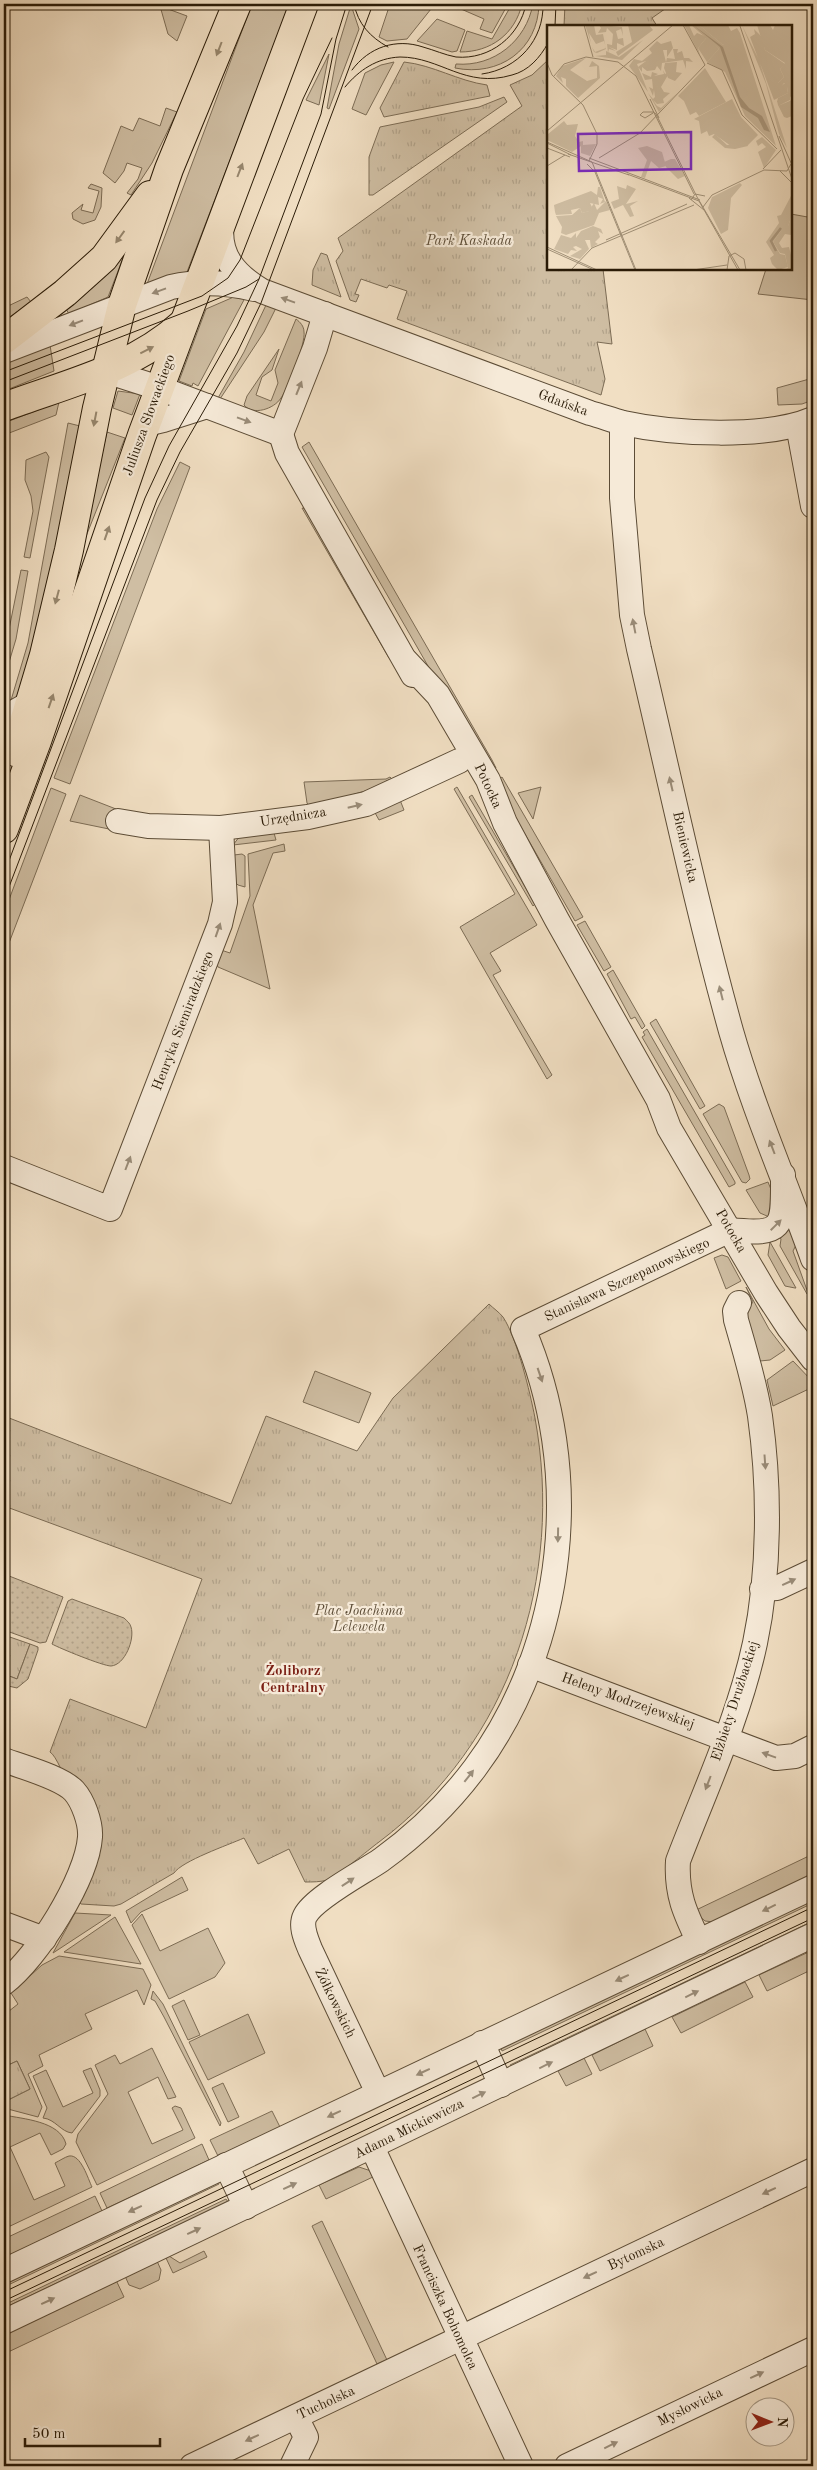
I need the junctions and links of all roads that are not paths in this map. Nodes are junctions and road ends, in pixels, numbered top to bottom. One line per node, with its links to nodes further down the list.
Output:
1 (237, 4): 3 (main road, one-way to 3)
2 (304, 4): 4 (main road, Juliusza Słowackiego, one-way to 2)
3 (169, 169): 7 (main road); 10 (main road, one-way to 10)
4 (223, 216): 5 (main road, Juliusza Słowackiego); 6 (street)
5 (198, 282): 6 (street); 7 (street, one-way to 7); 9 (main road, Juliusza Słowackiego)
6 (257, 287): 8 (street, Gdańska, one-way to 6)
7 (122, 305): 11 (street, one-way to 11); 12 (main road)
8 (325, 314): 17 (street, Gdańska); 19 (street, one-way to 8)
9 (183, 322): 12 (main road, one-way to 9); 13 (main road, Juliusza Słowackiego)
10 (4, 340)
11 (4, 351)
12 (106, 371): 13 (street); 15 (main road); 22 (main road, one-way to 22)
13 (159, 388): 14 (street); 18 (main road, Juliusza Słowackiego)
14 (207, 406): 18 (street); 19 (street, one-way to 19)
15 (4, 407)
16 (806, 422): 17 (street, Gdańska); 20 (street)
17 (622, 423): 32 (street, Bieniewicka, one-way to 17)
18 (146, 424): 29 (main road, Juliusza Słowackiego, one-way to 18)
19 (281, 434): 21 (street, Potocka)
20 (813, 506)
21 (406, 661): 25 (street, Potocka); 30 (street, Potocka)
22 (30, 700): 23 (street); 24 (main road)
23 (4, 718)
24 (10, 737): 26 (main road)
25 (460, 761): 28 (street, Urzędnicza, one-way to 25); 30 (street, Potocka)
26 (4, 800)
27 (118, 821): 28 (street, Urzędnicza)
28 (221, 828): 31 (street, Henryka Siemiradzkiego, one-way to 28)
29 (4, 829)
30 (557, 920): 33 (street, Potocka)
31 (4, 1167)
32 (783, 1175): 33 (street, Stanisława Szczepanowskiego, one-way to 32); 34 (street, Bieniewicka)
33 (738, 1231): 36 (street, Potocka); 37 (street, Potocka); 40 (street, Stanisława Szczepanowskiego, one-way to 40)
34 (813, 1258)
35 (739, 1303): 39 (street, Elżbiety Drużbackiej, one-way to 39)
36 (813, 1338)
37 (813, 1358)
38 (813, 1570): 39 (street, one-way to 38)
39 (762, 1590): 41 (street, Elżbiety Drużbackiej)
40 (530, 1665): 41 (street, Heleny Modrzejewskiej); 52 (street, Żółkowskich, one-way to 40)
41 (725, 1737): 42 (street, Heleny Modrzejewskiej, one-way to 41); 48 (street, Elżbiety Drużbackiej, one-way to 48)
42 (813, 1747)
43 (4, 1760): 47 (street)
44 (813, 1887): 48 (street, one-way to 48)
45 (4, 1924): 47 (street)
46 (813, 1935): 51 (street, Adama Mickiewicza, one-way to 46)
47 (44, 1939): 49 (street)
48 (699, 1942): 50 (street, one-way to 50)
49 (4, 1983)
50 (482, 2043): 51 (street); 52 (street, one-way to 52)
51 (501, 2085): 53 (street, Adama Mickiewicza, one-way to 51)
52 (378, 2093): 54 (street, one-way to 54)
53 (372, 2147): 56 (street, Adama Mickiewicza, one-way to 53); 59 (street, Franciszka Bohomolca)
54 (226, 2165): 56 (street); 57 (street, one-way to 57)
55 (813, 2170): 59 (street, Bytomska, one-way to 59)
56 (246, 2207): 58 (street, Adama Mickiewicza, one-way to 56)
57 (4, 2271)
58 (4, 2322)
59 (459, 2337): 61 (street, Tucholska); 64 (street, Franciszka Bohomolca)
60 (813, 2349): 65 (street, Mysłowicka, one-way to 60)
61 (296, 2417): 62 (street, Tucholska, one-way to 62); 63 (street)
62 (192, 2466)
63 (292, 2466)
64 (521, 2466)
65 (566, 2466)

